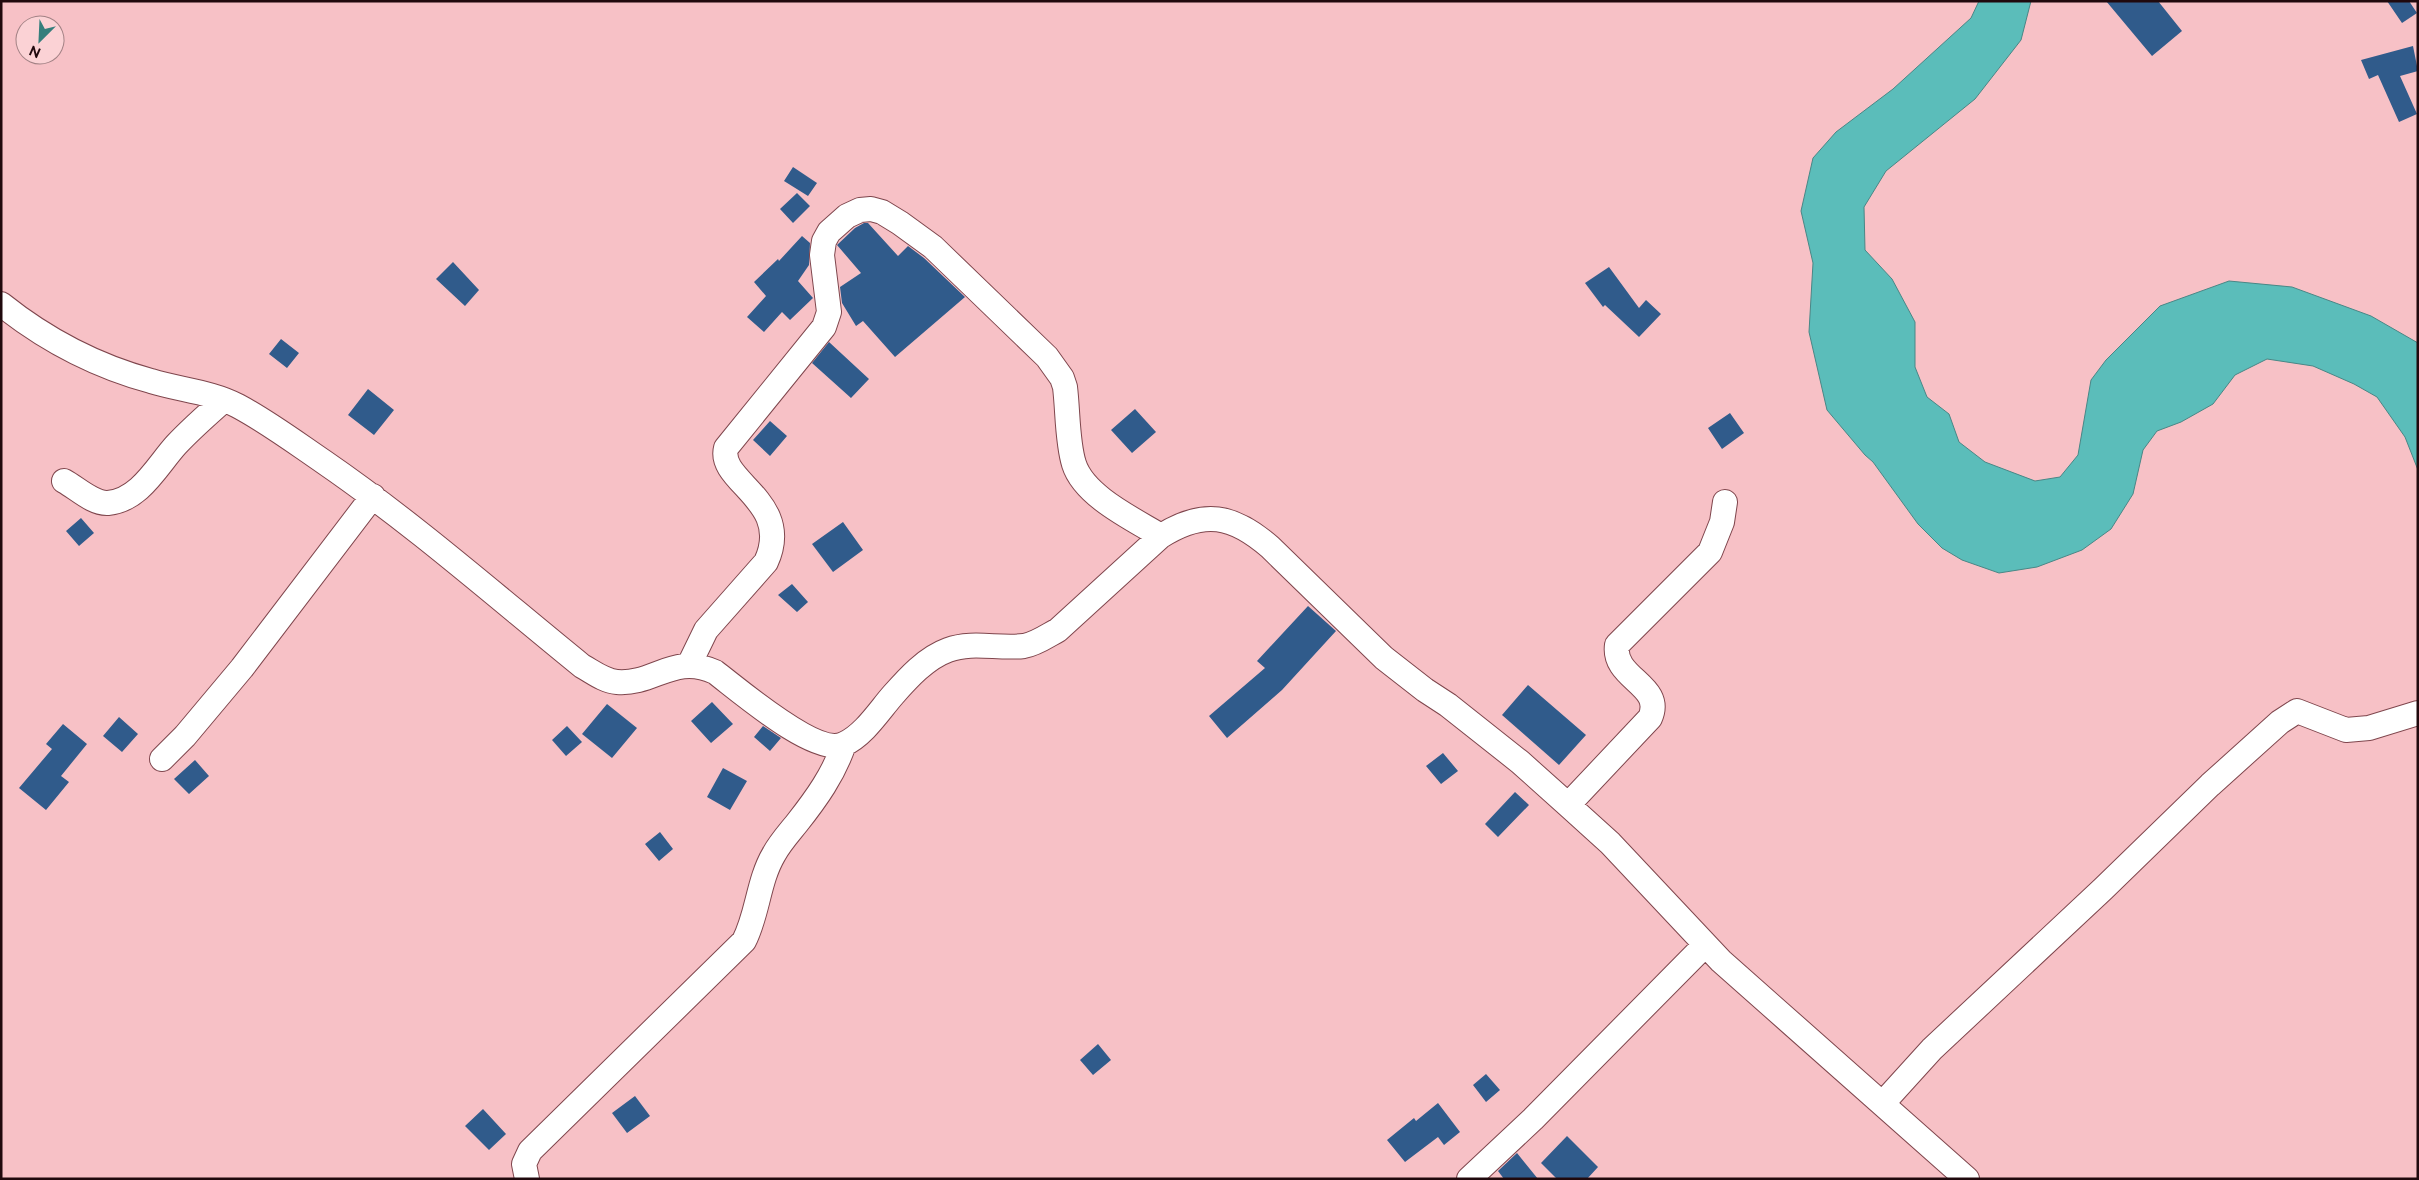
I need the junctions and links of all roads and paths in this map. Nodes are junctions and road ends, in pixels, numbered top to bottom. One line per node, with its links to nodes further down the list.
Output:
1 (1, 304): 2 (street)
2 (224, 400): 3 (street); 4 (street)
3 (64, 481)
4 (373, 496): 7 (street); 10 (street)
5 (1725, 502): 11 (street)
6 (1161, 536): 7 (street); 9 (street); 11 (street)
7 (689, 665): 9 (street)
8 (2418, 713): 13 (street)
9 (844, 744): 14 (street)
10 (162, 759)
11 (1568, 805): 12 (street)
12 (1705, 945): 13 (street); 15 (street)
13 (1883, 1103): 16 (street)
14 (527, 1179)
15 (1469, 1179)
16 (1968, 1179)

